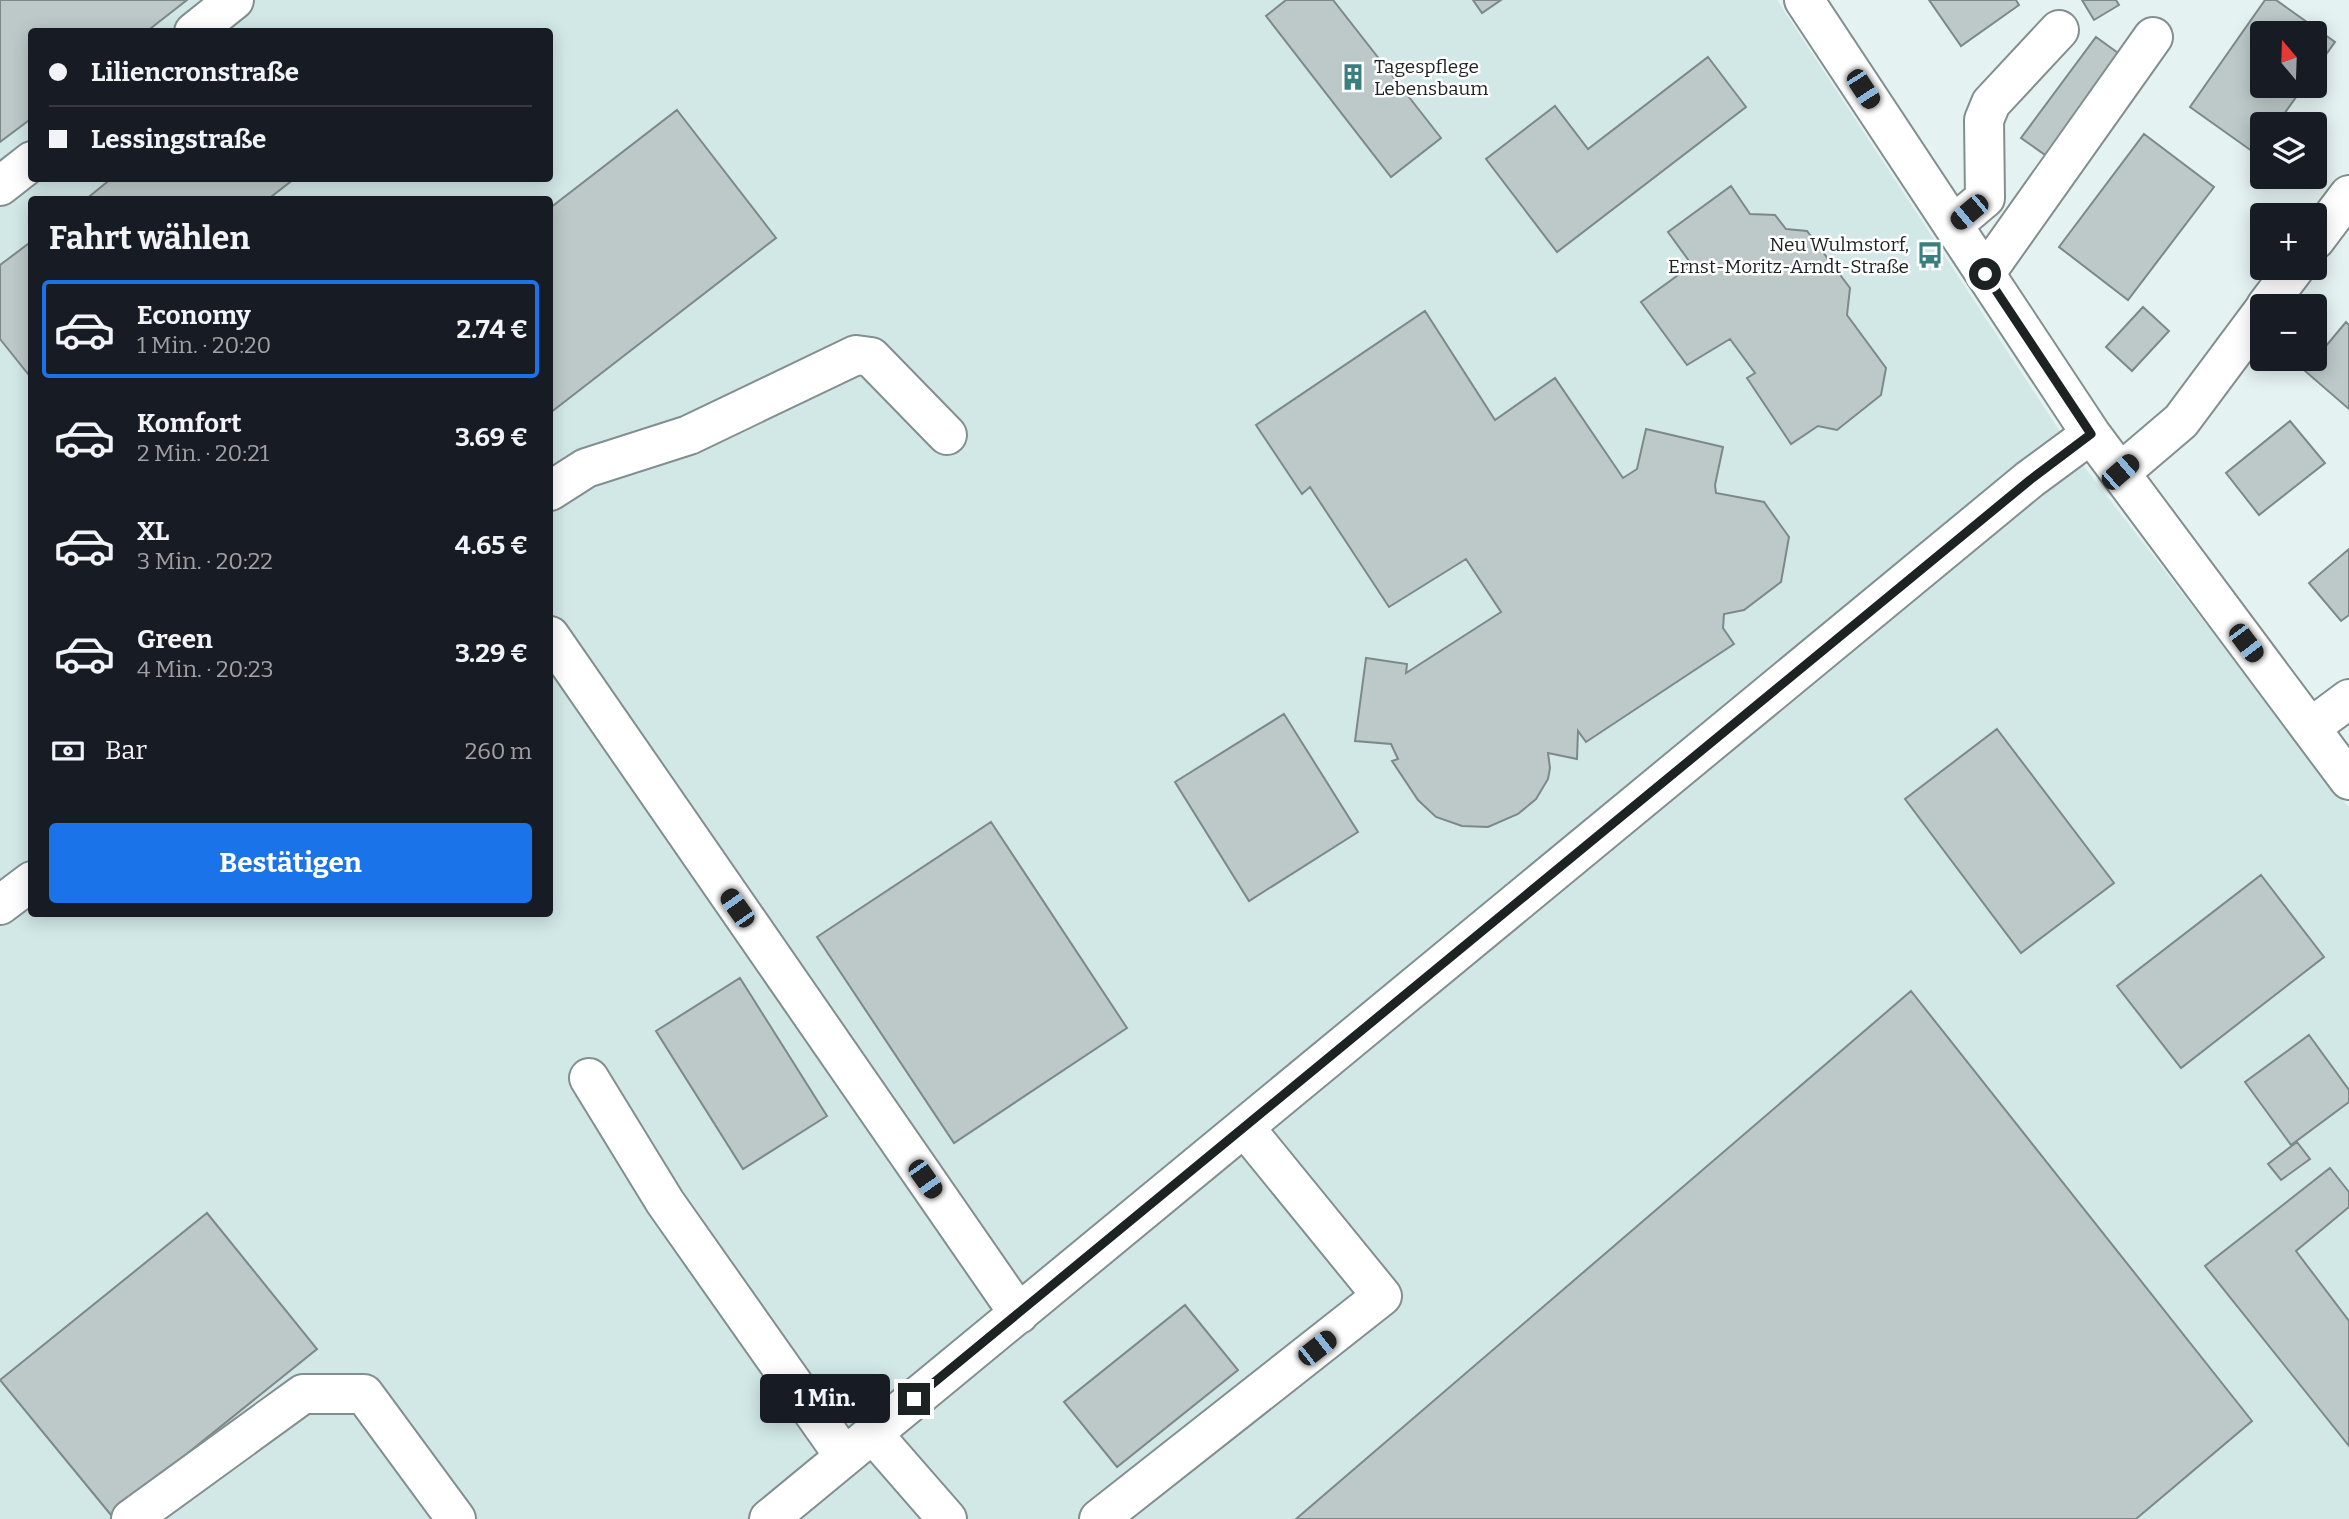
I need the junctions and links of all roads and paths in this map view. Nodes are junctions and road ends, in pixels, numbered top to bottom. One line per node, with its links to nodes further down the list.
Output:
1 (234, 0): 3 (street)
2 (1804, 0): 10 (street)
3 (199, 28)
4 (2059, 30): 10 (street)
5 (2153, 37): 11 (street)
6 (28, 164): 7 (street)
7 (0, 186)
8 (2349, 195): 9 (street)
9 (2327, 224)
10 (1953, 225): 11 (street)
11 (1985, 274): 15 (street)
12 (2286, 280): 13 (street)
13 (2275, 294)
14 (2250, 328): 17 (street)
15 (2091, 434): 17 (street); 26 (street)
16 (947, 435): 18 (street)
17 (2120, 472): 21 (street)
18 (553, 489)
19 (553, 640): 27 (street)
20 (2349, 699): 21 (street)
21 (2310, 729): 22 (street)
22 (2349, 780)
23 (28, 884): 24 (street)
24 (0, 905)
25 (589, 1078): 28 (street)
26 (1245, 1128): 27 (street); 33 (street)
27 (1019, 1314): 28 (street)
28 (858, 1445): 31 (street); 32 (street)
29 (131, 1519): 30 (street)
30 (456, 1519)
31 (769, 1519)
32 (947, 1519)
33 (1099, 1519)

